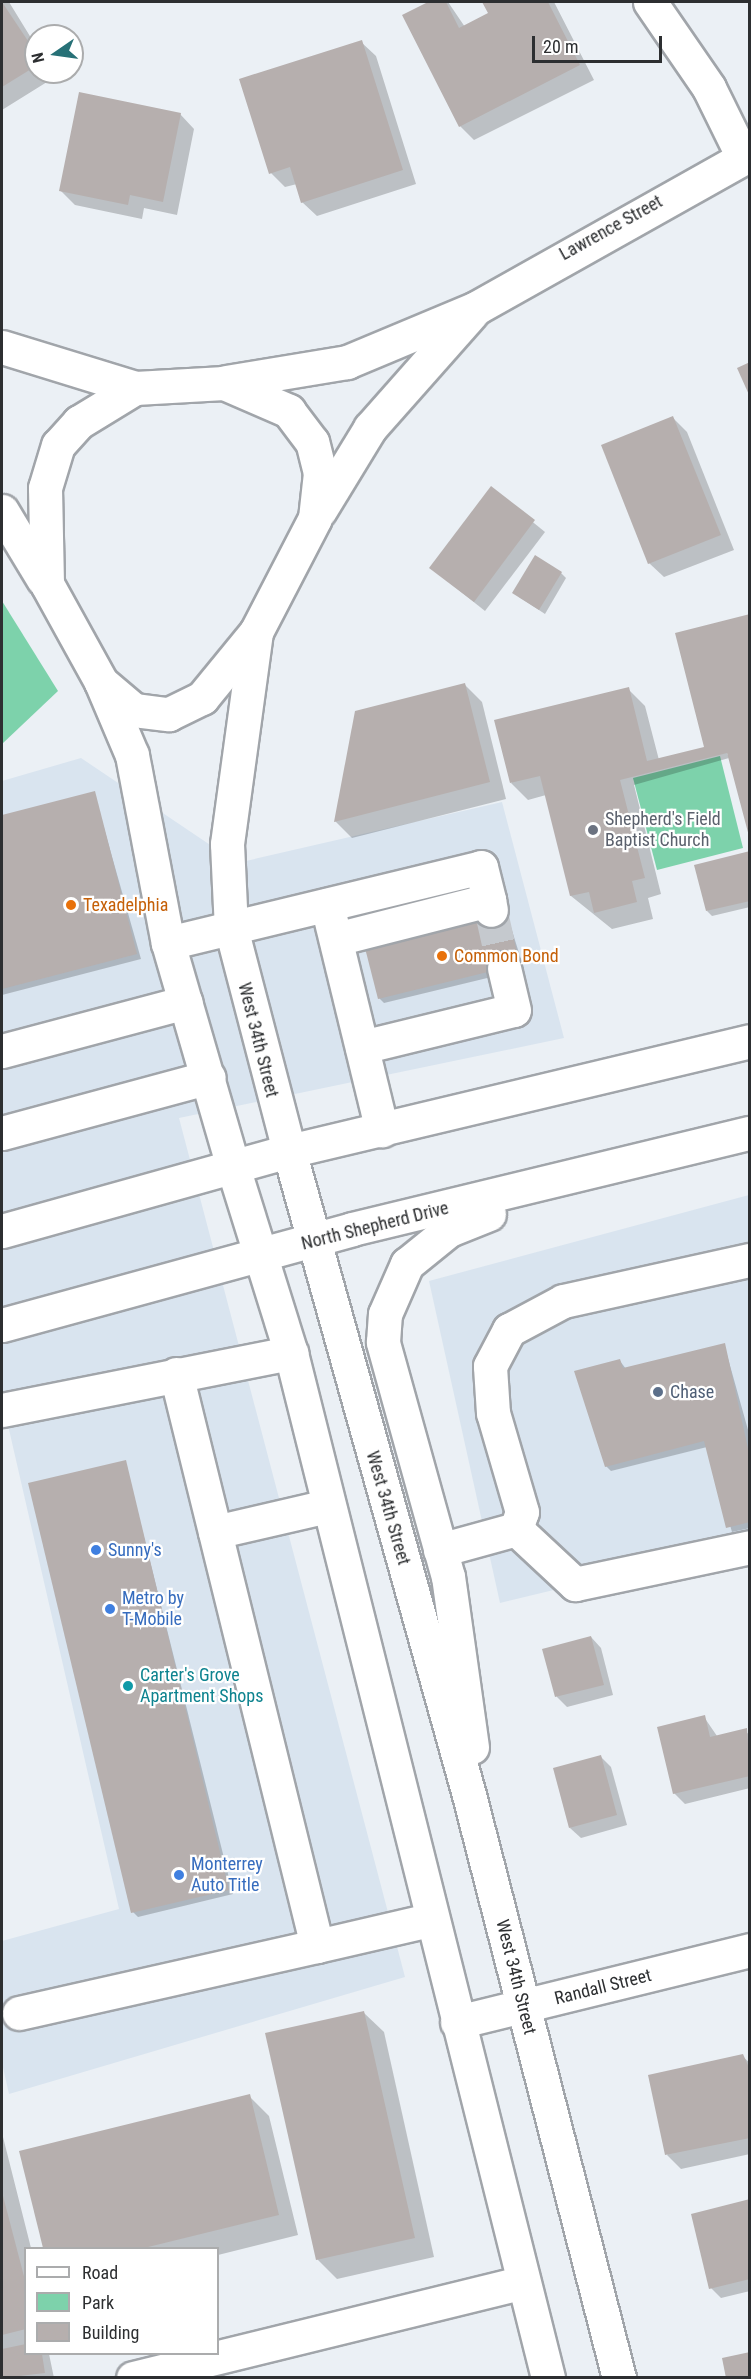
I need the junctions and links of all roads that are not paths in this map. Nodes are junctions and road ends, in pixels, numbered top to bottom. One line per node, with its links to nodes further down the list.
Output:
1 (650, 2): 2 (main road)
2 (746, 154): 3 (main road, Lawrence Street)
3 (476, 308): 5 (main road, Lawrence Street); 8 (main road, Lawrence Street)
4 (2, 347): 6 (main road)
5 (224, 383): 6 (main road, Lawrence Street); 8 (main road)
6 (135, 388): 9 (main road)
7 (2, 512): 9 (main road)
8 (315, 518): 10 (main road, Lawrence Street)
9 (47, 584): 11 (main road)
10 (256, 632): 11 (main road); 13 (main road, West 34th Street)
11 (101, 682): 15 (main road)
12 (327, 905): 13 (main road); 14 (main road); 14 (main road)
13 (231, 928): 15 (main road); 25 (main road, West 34th Street)
14 (336, 939): 19 (main road)
15 (168, 943): 17 (main road)
16 (504, 968): 19 (main road)
17 (186, 1002): 20 (main road); 21 (main road)
18 (750, 1041): 22 (main road)
19 (362, 1047): 22 (main road)
20 (2, 1051)
21 (209, 1077): 23 (main road); 26 (main road)
22 (382, 1130): 25 (main road)
23 (2, 1132)
24 (750, 1133): 27 (main road, North Shepherd Drive)
25 (289, 1151): 26 (main road); 29 (main road, West 34th Street)
26 (233, 1167): 28 (main road); 30 (main road)
27 (541, 1186): 29 (main road, North Shepherd Drive); 40 (main road)
28 (2, 1231)
29 (312, 1240): 30 (main road, North Shepherd Drive); 41 (main road, West 34th Street)
30 (258, 1257): 32 (main road, North Shepherd Drive); 33 (main road)
31 (750, 1260): 37 (main road)
32 (2, 1325)
33 (291, 1353): 34 (main road); 36 (main road)
34 (176, 1374): 35 (main road); 38 (main road)
35 (2, 1410)
36 (328, 1506): 38 (main road); 42 (main road)
37 (516, 1529): 39 (main road); 40 (main road)
38 (215, 1532): 43 (main road)
39 (750, 1547)
40 (440, 1550): 41 (main road)
41 (469, 1795): 45 (main road, West 34th Street)
42 (430, 1920): 43 (main road); 47 (main road)
43 (317, 1946): 46 (main road)
44 (750, 1950): 45 (main road, Randall Street)
45 (524, 2006): 47 (main road, Randall Street); 51 (main road, West 34th Street)
46 (19, 2013)
47 (457, 2022): 48 (main road)
48 (523, 2282): 49 (main road); 50 (main road)
49 (133, 2378)
50 (548, 2378)
51 (619, 2378)

